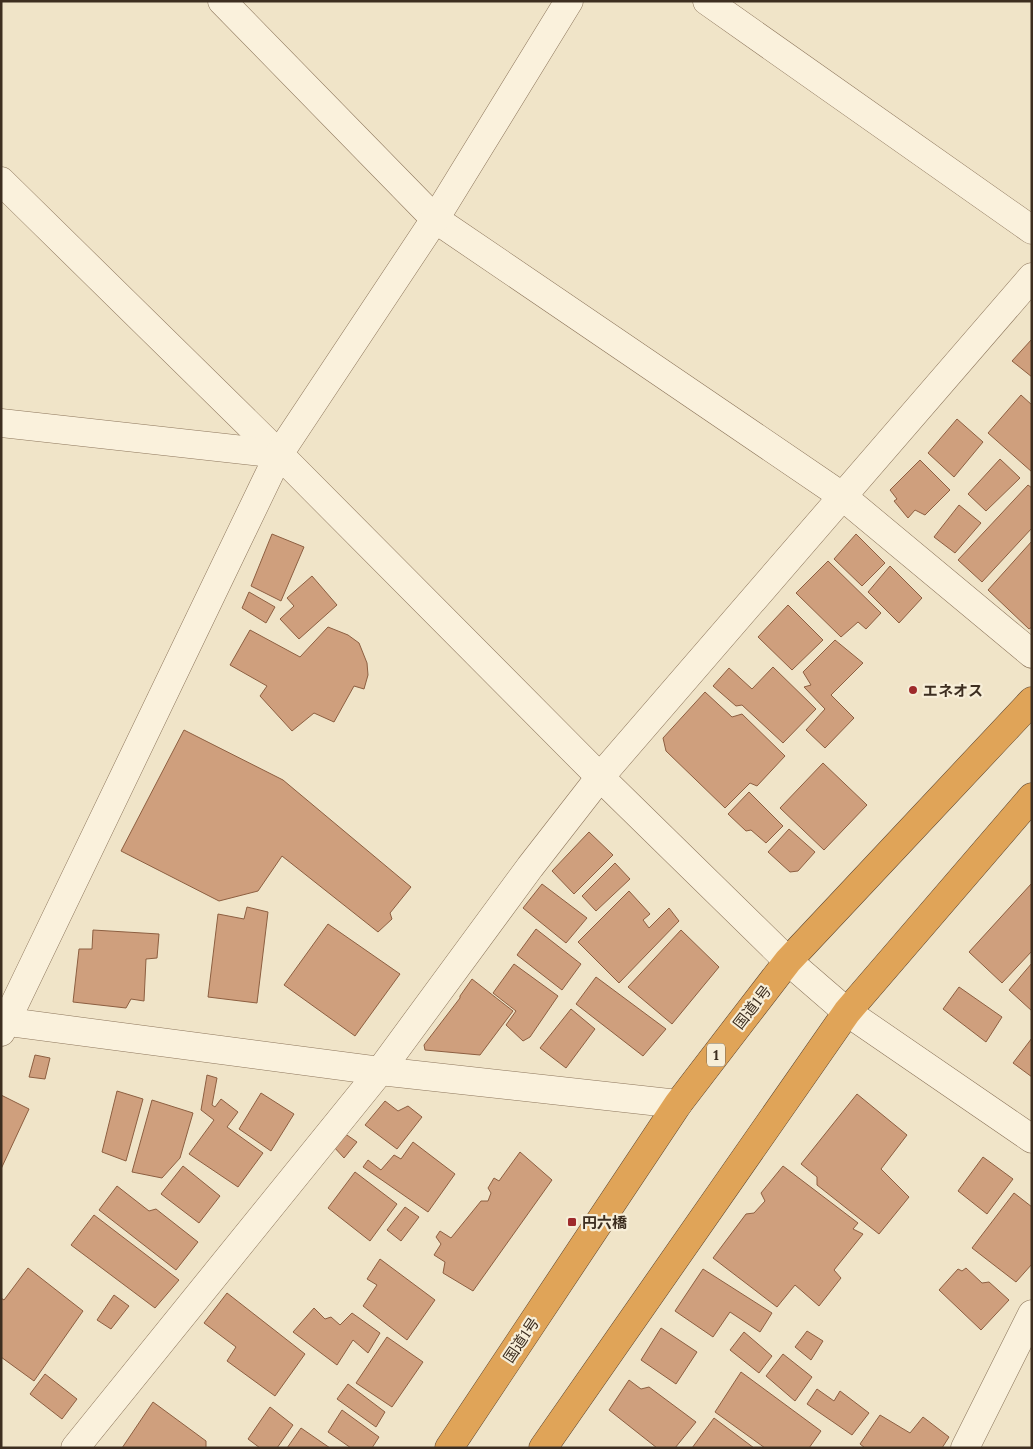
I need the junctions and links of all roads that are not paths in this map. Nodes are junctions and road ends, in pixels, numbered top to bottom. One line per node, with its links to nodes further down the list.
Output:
1 (222, 1): 5 (street)
2 (569, 1): 5 (street)
3 (707, 1): 6 (street)
4 (1, 181): 9 (street)
5 (435, 219): 9 (street); 10 (street)
6 (1032, 230)
7 (1032, 278): 10 (street)
8 (1, 423): 9 (street)
9 (279, 454): 13 (street); 17 (street)
10 (842, 496): 11 (street); 13 (street)
11 (1032, 654)
12 (1032, 701): 15 (highway, 国道1号 / 1)
13 (600, 777): 15 (street); 18 (street)
14 (1032, 798): 16 (highway)
15 (788, 961): 16 (street); 19 (highway, 国道1号 / 1)
16 (847, 1012): 20 (street); 24 (highway)
17 (3, 1025): 18 (street)
18 (380, 1071): 19 (street); 22 (street)
19 (678, 1104): 23 (highway, 国道1号 / 1)
20 (1032, 1139)
21 (1032, 1314): 25 (street)
22 (75, 1448)
23 (449, 1448)
24 (543, 1448)
25 (965, 1448)

